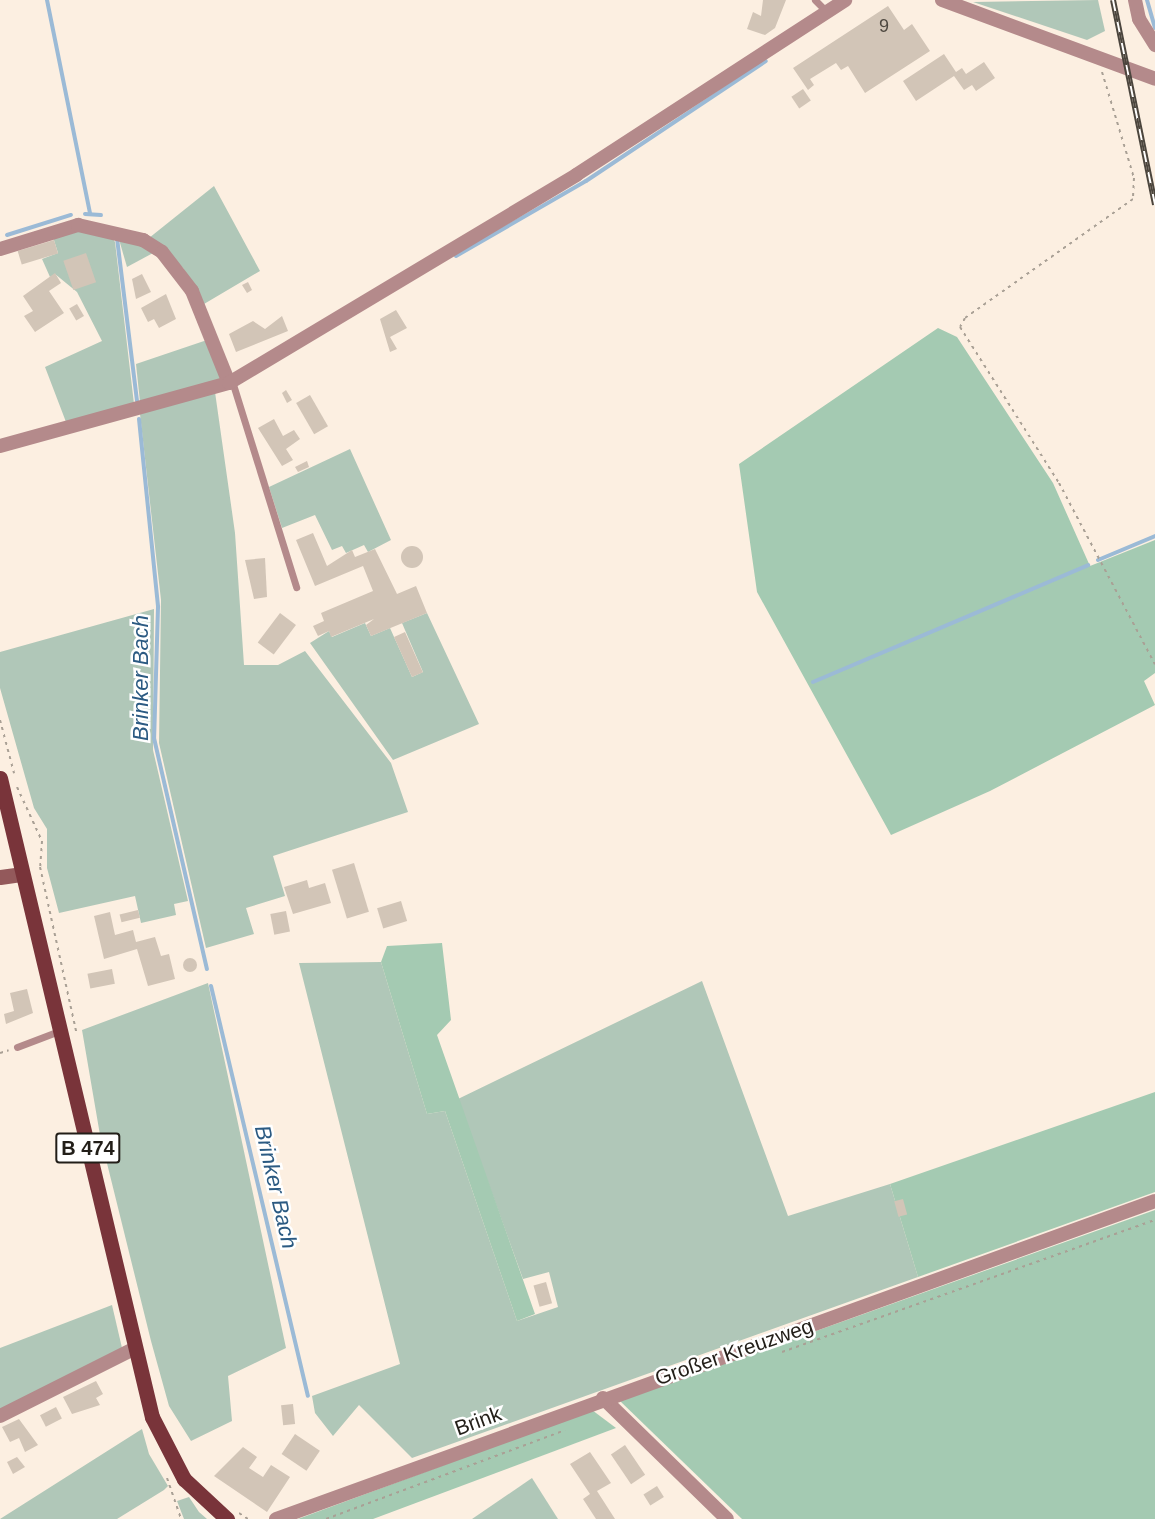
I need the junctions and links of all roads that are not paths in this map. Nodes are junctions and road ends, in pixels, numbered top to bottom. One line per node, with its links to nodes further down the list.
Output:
1 (815, 0): 5 (lane)
2 (845, 0): 5 (street)
3 (942, 0): 7 (street)
4 (1135, 0): 6 (street)
5 (826, 12): 9 (street)
6 (1155, 45)
7 (1155, 79)
8 (0, 249): 9 (street)
9 (230, 382): 10 (street); 11 (lane)
10 (0, 447)
11 (296, 587)
12 (0, 778): 13 (main road, B 474)
13 (21, 874): 14 (street); 15 (main road, B 474)
14 (0, 877)
15 (62, 1030): 16 (lane); 18 (main road, B 474)
16 (17, 1047)
17 (1155, 1202): 19 (street, Brink)
18 (135, 1347): 20 (street); 21 (main road, B 474)
19 (603, 1398): 22 (street, Brink); 23 (street)
20 (0, 1416)
21 (227, 1519)
22 (276, 1519)
23 (727, 1519)

